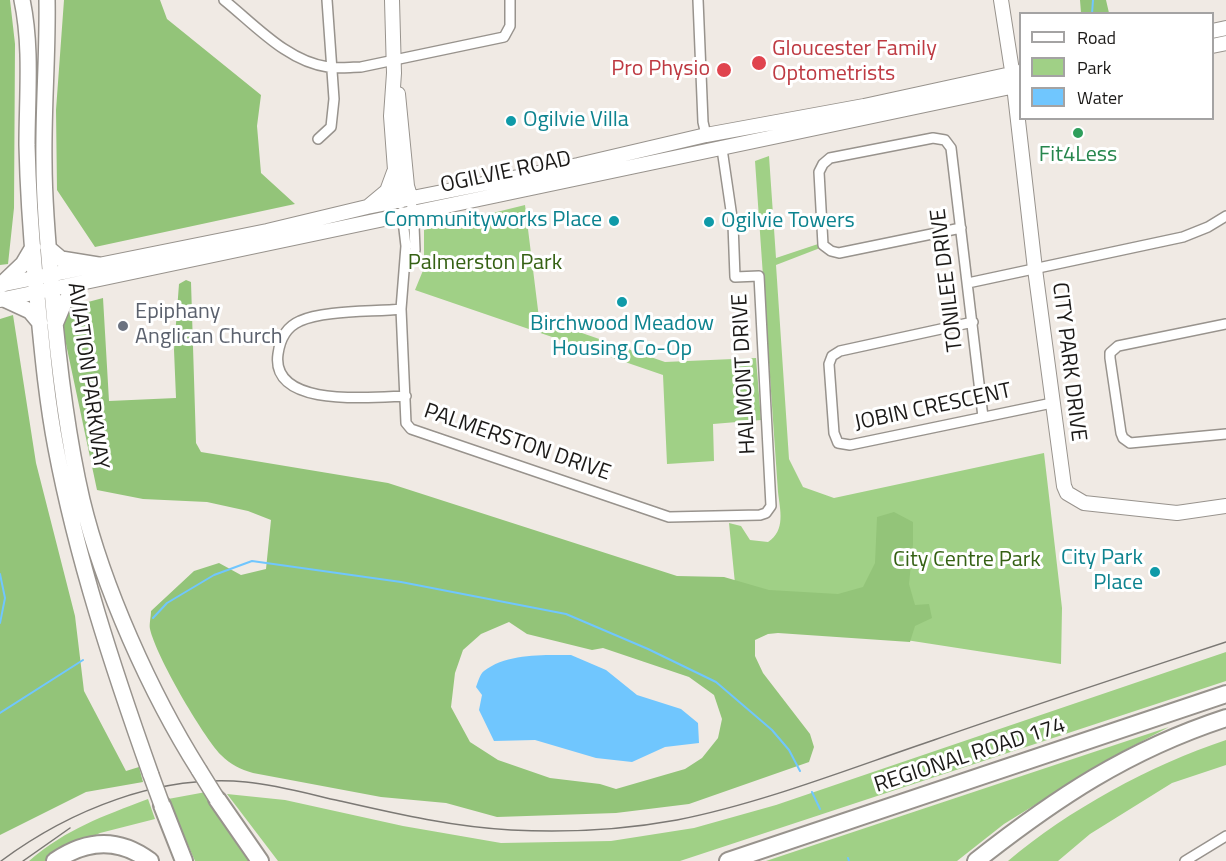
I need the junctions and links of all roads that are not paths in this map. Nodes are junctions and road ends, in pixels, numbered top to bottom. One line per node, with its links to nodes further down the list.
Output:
1 (22, 0): 23 (main road, AVIATION PARKWAY)
2 (48, 0): 23 (main road, AVIATION PARKWAY)
3 (224, 0): 10 (street)
4 (327, 0): 10 (street)
5 (394, 0): 9 (main road)
6 (510, 0): 9 (street)
7 (698, 0): 14 (street)
8 (1001, 0): 11 (main road, CITY PARK DRIVE)
9 (394, 66): 10 (street); 17 (main road); 18 (main road)
10 (332, 67): 15 (street)
11 (1017, 79): 12 (main road, CITY PARK DRIVE); 14 (main road, OGILVIE ROAD); 16 (main road, OGILVIE ROAD)
12 (1019, 100)
13 (1021, 120): 25 (main road, CITY PARK DRIVE)
14 (706, 135): 18 (main road, OGILVIE ROAD)
15 (318, 139)
16 (722, 149): 20 (main road, OGILVIE ROAD); 39 (street, HALMONT DRIVE)
17 (395, 170): 18 (main road); 19 (main road)
18 (405, 200): 19 (main road, OGILVIE ROAD); 20 (street, PALMERSTON DRIVE)
19 (367, 207): 24 (main road, OGILVIE ROAD)
20 (408, 215): 28 (main road, OGILVIE ROAD); 30 (street, PALMERSTON DRIVE)
21 (1226, 216): 25 (street)
22 (961, 228): 22 (street, TONILEE DRIVE); 27 (street, TONILEE DRIVE)
23 (41, 248): 24 (main road); 26 (main road, AVIATION PARKWAY); 29 (main road)
24 (98, 265): 26 (main road, OGILVIE ROAD)
25 (1035, 269): 27 (street); 35 (main road, CITY PARK DRIVE)
26 (44, 283): 28 (main road, OGILVIE ROAD); 29 (main road, OGILVIE ROAD); 32 (main road, AVIATION PARKWAY)
27 (968, 283): 31 (street, TONILEE DRIVE)
28 (79, 284): 32 (main road)
29 (1, 292): 32 (main road)
30 (401, 309): 34 (street, PALMERSTON DRIVE); 34 (street)
31 (973, 322): 36 (street, TONILEE DRIVE); 36 (street, JOBIN CRESCENT)
32 (47, 324): 43 (main road, AVIATION PARKWAY, bridge); 44 (main road, AVIATION PARKWAY, bridge)
33 (1226, 324): 37 (street)
34 (406, 396): 39 (street, PALMERSTON DRIVE)
35 (1052, 403): 36 (street, JOBIN CRESCENT); 38 (main road, CITY PARK DRIVE)
36 (983, 417)
37 (1226, 434)
38 (1226, 506)
39 (766, 513)
40 (1226, 694): 50 (highway, REGIONAL ROAD 174)
41 (1226, 718): 42 (highway)
42 (1098, 775): 51 (highway); 52 (highway)
43 (217, 799): 49 (highway)
44 (162, 805): 48 (highway)
45 (1226, 836): 53 (street)
46 (55, 861): 47 (highway)
47 (150, 861)
48 (184, 861)
49 (260, 861)
50 (728, 861)
51 (976, 861)
52 (988, 861)
53 (1185, 861)

